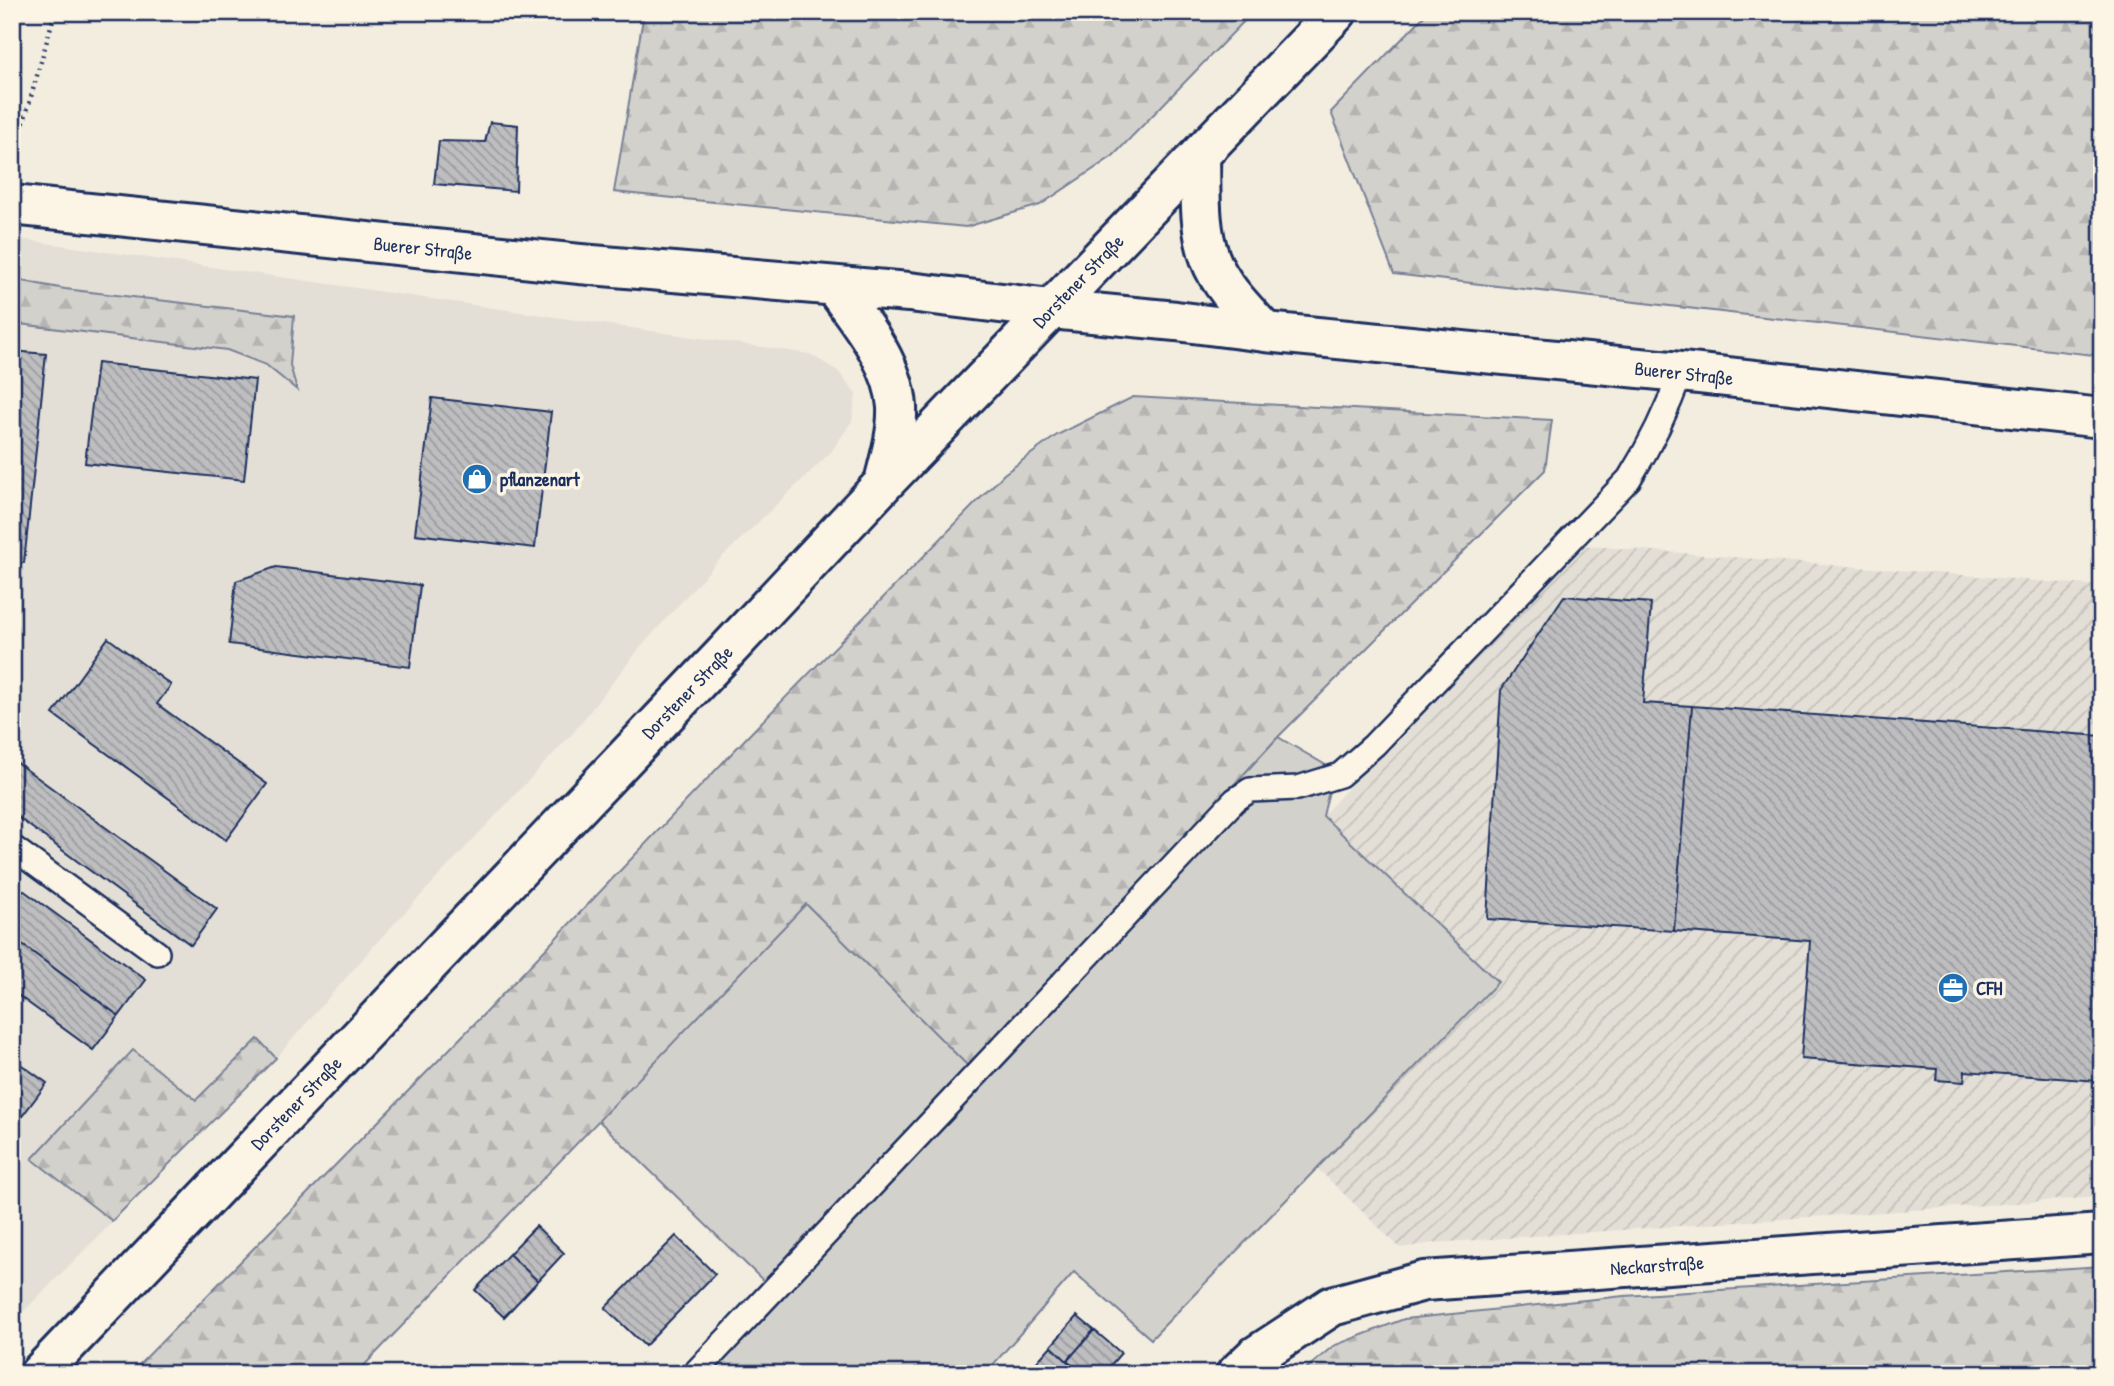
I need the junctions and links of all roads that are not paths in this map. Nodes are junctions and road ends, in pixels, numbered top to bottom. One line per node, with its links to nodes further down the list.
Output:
1 (1338, 12): 2 (main road, Dorstener Straße)
2 (1200, 155): 5 (main road, Dorstener Straße); 6 (main road)
3 (12, 205): 4 (main road, Buerer Straße)
4 (834, 286): 5 (main road, Buerer Straße); 9 (main road)
5 (1051, 309): 6 (main road, Buerer Straße); 9 (main road, Dorstener Straße)
6 (1265, 332): 7 (main road, Buerer Straße)
7 (1681, 372): 8 (main road, Buerer Straße); 14 (lane)
8 (2102, 418)
9 (884, 483): 13 (main road, Dorstener Straße)
10 (12, 847): 11 (lane)
11 (157, 954)
12 (2102, 1234): 15 (main road, Neckarstraße)
13 (38, 1374)
14 (694, 1374)
15 (1236, 1374)

